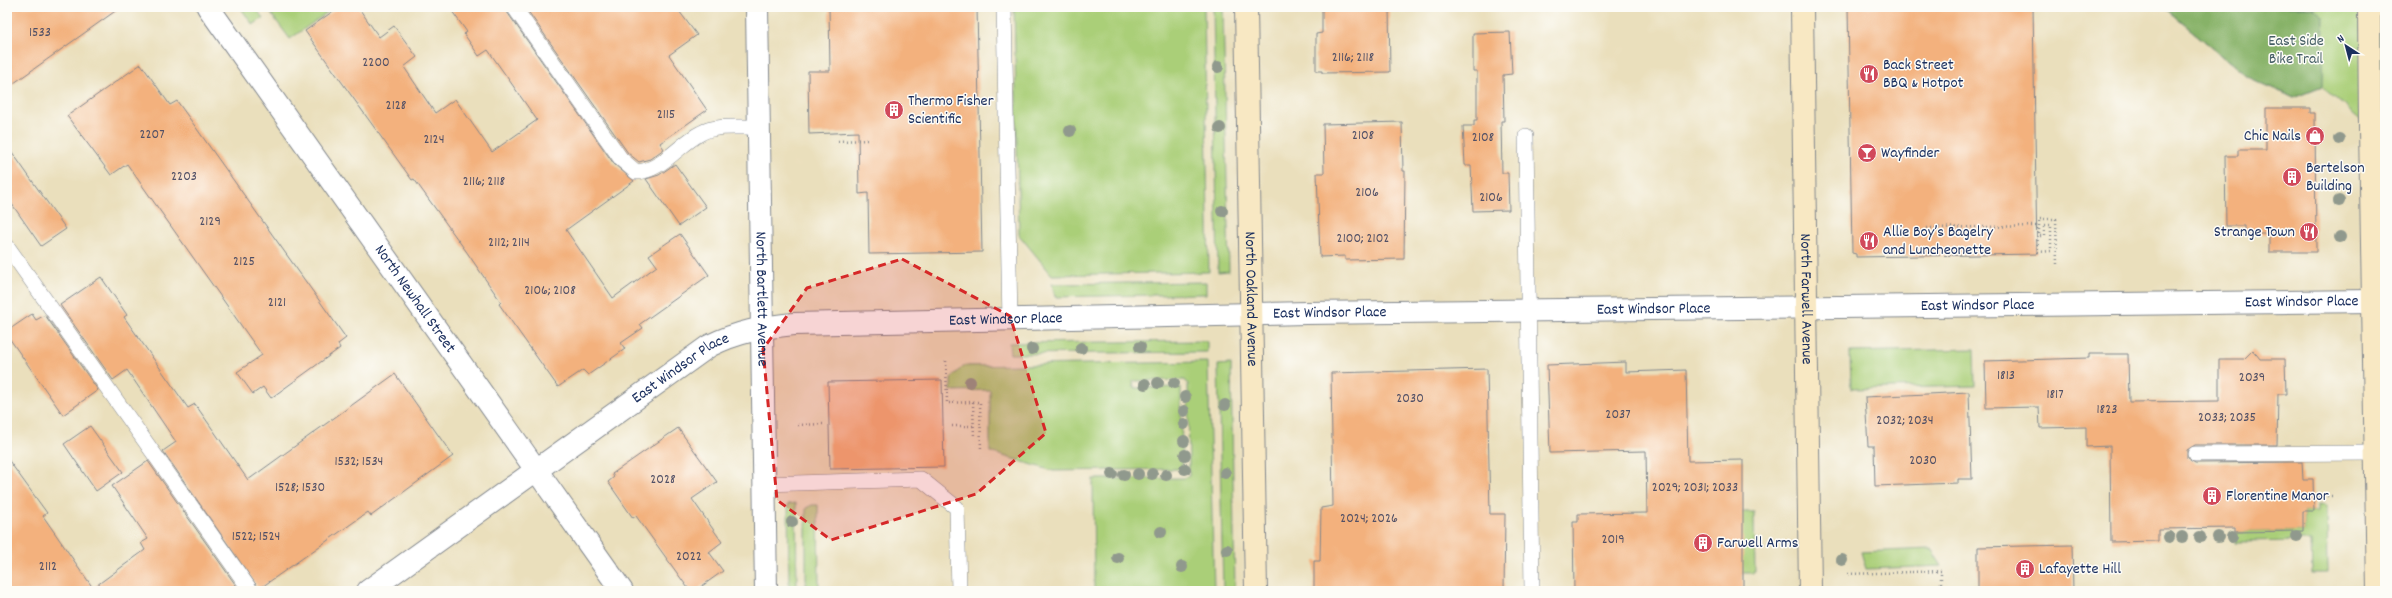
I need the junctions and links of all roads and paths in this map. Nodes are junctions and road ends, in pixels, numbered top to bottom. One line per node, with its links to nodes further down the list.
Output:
1 (208, 7): 31 (street, North Newhall Street)
2 (514, 7): 8 (lane)
3 (757, 7): 8 (street, North Bartlett Avenue)
4 (1004, 7): 19 (lane)
5 (1246, 7): 18 (main road, North Oakland Avenue)
6 (1802, 7): 16 (main road, North Farwell Avenue)
7 (2369, 7): 15 (main road, bridge)
8 (759, 127): 20 (street, North Bartlett Avenue)
9 (1526, 136): 17 (lane)
10 (867, 140): 11 (path)
11 (838, 141)
12 (1927, 228): 14 (path)
13 (7, 246): 36 (lane)
14 (2057, 265)
15 (2374, 301): 16 (street, East Windsor Place); 29 (main road)
16 (1805, 307): 17 (street, East Windsor Place); 43 (main road, North Farwell Avenue)
17 (1528, 312): 18 (street, East Windsor Place); 42 (lane)
18 (1250, 316): 19 (street, East Windsor Place); 41 (main road, North Oakland Avenue)
19 (1010, 320): 20 (street, East Windsor Place)
20 (762, 327): 31 (street, East Windsor Place); 32 (street, North Bartlett Avenue)
21 (946, 361): 22 (path)
22 (973, 402): 26 (path); 28 (path)
23 (798, 424): 24 (path)
24 (825, 424)
25 (952, 426): 26 (path)
26 (974, 426): 27 (path)
27 (974, 438)
28 (981, 450)
29 (2377, 453): 30 (lane); 45 (main road)
30 (2195, 454)
31 (535, 469): 37 (street, East Windsor Place); 38 (street, North Newhall Street)
32 (765, 484): 39 (street, North Bartlett Avenue); 40 (lane)
33 (2319, 496): 34 (path)
34 (2332, 496)
35 (1848, 574): 44 (path)
36 (251, 591)
37 (368, 591)
38 (622, 591)
39 (766, 591)
40 (960, 591)
41 (1256, 591)
42 (1532, 591)
43 (1810, 591)
44 (1941, 591)
45 (2378, 591)

